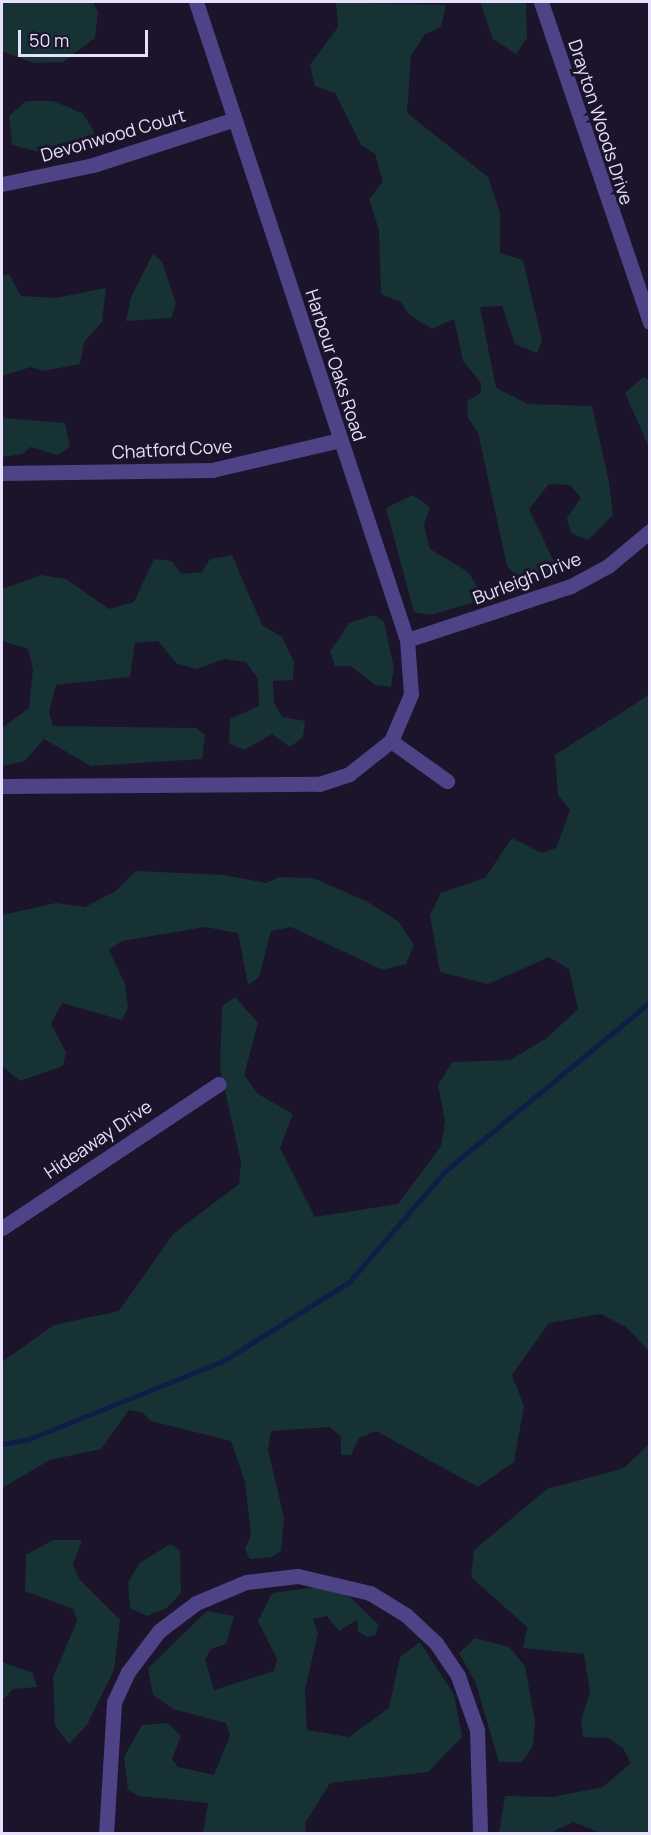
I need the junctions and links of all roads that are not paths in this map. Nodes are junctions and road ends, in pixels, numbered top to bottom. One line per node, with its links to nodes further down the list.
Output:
1 (196, 2): 3 (street, Harbour Oaks Road)
2 (541, 2): 5 (street, Drayton Woods Drive)
3 (235, 119): 4 (street, Devonwood Court); 6 (street, Harbour Oaks Road)
4 (2, 184)
5 (650, 322)
6 (340, 440): 7 (street, Chatford Cove); 9 (street, Harbour Oaks Road)
7 (2, 473)
8 (650, 531): 9 (street, Burleigh Drive)
9 (406, 640): 10 (street, Harbour Oaks Road)
10 (391, 741): 11 (street); 12 (street, Harbour Oaks Road)
11 (447, 781)
12 (2, 786)
13 (219, 1084): 14 (street, Hideaway Drive)
14 (2, 1228)
15 (106, 1833): 16 (street)
16 (480, 1833)

